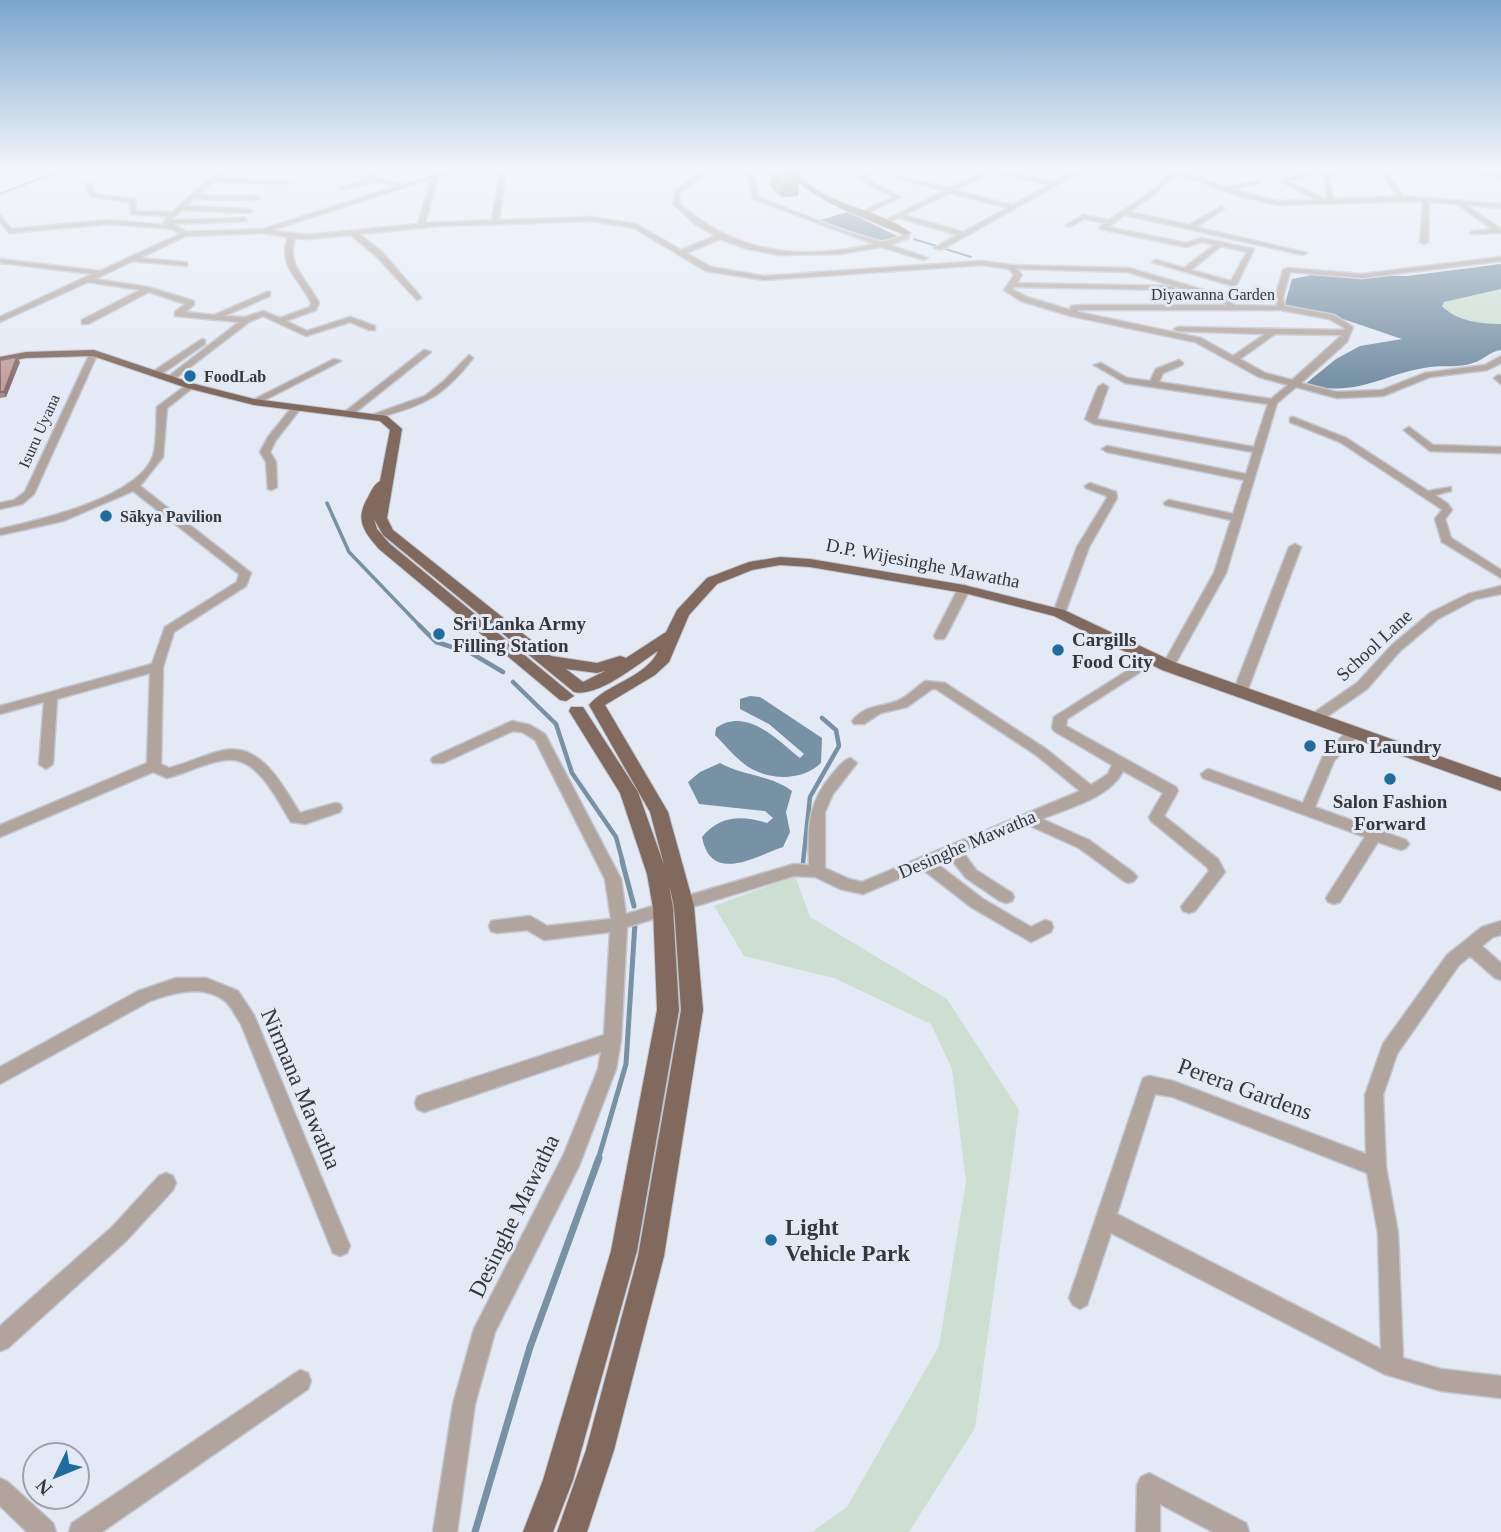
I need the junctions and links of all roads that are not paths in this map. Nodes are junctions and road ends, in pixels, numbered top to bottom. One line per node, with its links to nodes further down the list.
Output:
1 (172, 240): 20 (street)
2 (290, 240): 40 (street)
3 (362, 240): 33 (street)
4 (661, 240): 17 (street)
5 (711, 240): 17 (street)
6 (735, 240): 15 (street)
7 (869, 240): 15 (street)
8 (896, 240): 15 (street)
9 (952, 240): 16 (street)
10 (1164, 240): 11 (street)
11 (1200, 240)
12 (1204, 240): 14 (street)
13 (1251, 240): 18 (street)
14 (1219, 244): 26 (street); 26 (street)
15 (881, 245): 19 (street)
16 (940, 247)
17 (679, 253): 25 (street)
18 (1303, 253)
19 (924, 258)
20 (134, 259): 24 (street); 27 (street)
21 (1501, 259): 35 (street)
22 (1, 261): 27 (street)
23 (1156, 262): 26 (street)
24 (184, 264)
25 (1011, 267): 29 (street); 31 (street)
26 (1186, 270)
27 (102, 273): 28 (street)
28 (88, 280): 30 (street); 38 (street)
29 (1010, 285): 31 (street); 36 (street, Diyawanna Garden)
30 (148, 289): 37 (street); 41 (street)
31 (1187, 289): 34 (street)
32 (267, 295): 37 (street)
33 (417, 298)
34 (1231, 307): 35 (street, Diyawanna Garden); 36 (street, Diyawanna Garden)
35 (1281, 307): 45 (street, Diyawanna Garden)
36 (1074, 314): 43 (street, Diyawanna Garden)
37 (214, 317): 39 (street)
38 (0, 320)
39 (246, 320): 40 (street); 57 (street)
40 (280, 321): 42 (street)
41 (85, 322)
42 (372, 328)
43 (1154, 330): 44 (street, Diyawanna Garden); 50 (street, Diyawanna Garden)
44 (1275, 330): 45 (street, Diyawanna Garden); 50 (street)
45 (1348, 333): 59 (street)
46 (202, 342): 56 (street)
47 (427, 352): 65 (street)
48 (94, 353): 52 (main road); 56 (main road); 80 (street, Isuru Uyana)
49 (469, 358): 66 (street)
50 (1236, 358): 59 (street, Diyawanna Garden)
51 (1501, 359): 59 (street, Diyawanna Garden)
52 (0, 360)
53 (337, 361): 62 (street)
54 (1179, 363): 58 (street)
55 (1098, 365): 58 (street)
56 (157, 373): 57 (main road)
57 (172, 378): 60 (main road)
58 (1153, 385): 63 (street)
59 (1292, 385): 63 (street)
60 (191, 386): 62 (main road); 75 (street)
61 (1103, 387): 70 (street)
62 (254, 402): 64 (main road)
63 (1273, 402): 70 (street)
64 (296, 408): 65 (main road); 76 (street)
65 (349, 413): 66 (main road)
66 (374, 416): 72 (main road)
67 (1293, 420): 78 (street)
68 (1409, 430): 71 (street)
69 (1107, 449): 73 (street)
70 (1257, 450): 73 (street)
71 (1501, 450)
72 (388, 473): 93 (main road); 98 (main road)
73 (1249, 478): 81 (street)
74 (1090, 486): 88 (street)
75 (134, 487): 83 (street); 95 (street)
76 (272, 487)
77 (1447, 489): 78 (street)
78 (1428, 495): 85 (street)
79 (1169, 503): 81 (street)
80 (4, 505): 82 (street)
81 (1237, 518): 94 (street)
82 (0, 524)
83 (0, 532)
84 (1295, 547): 96 (street)
85 (1501, 575)
86 (964, 589): 88 (main road, D.P. Wijesinghe Mawatha); 89 (main road, D.P. Wijesinghe Mawatha); 90 (street)
87 (1501, 590): 100 (street, School Lane)
88 (1059, 613): 92 (main road, D.P. Wijesinghe Mawatha)
89 (670, 636): 91 (main road, D.P. Wijesinghe Mawatha); 98 (main road, D.P. Wijesinghe Mawatha)
90 (940, 636)
91 (639, 656): 93 (main road); 98 (main road, D.P. Wijesinghe Mawatha)
92 (1152, 659): 94 (main road, D.P. Wijesinghe Mawatha); 105 (street)
93 (545, 660): 98 (main road)
94 (1168, 666): 96 (main road, D.P. Wijesinghe Mawatha)
95 (157, 667): 97 (street); 107 (street)
96 (1240, 692): 100 (main road, D.P. Wijesinghe Mawatha)
97 (51, 696): 99 (street); 106 (street)
98 (584, 698): 123 (main road)
99 (0, 710)
100 (1314, 719): 102 (main road, D.P. Wijesinghe Mawatha)
101 (859, 721): 110 (street)
102 (1353, 733): 109 (main road, D.P. Wijesinghe Mawatha); 112 (street)
103 (438, 760): 125 (street, Desinghe Mawatha)
104 (850, 763): 119 (street)
105 (1120, 763): 110 (street, Desinghe Mawatha); 124 (street)
106 (46, 764)
107 (153, 766): 111 (street); 114 (street)
108 (1208, 774): 112 (street)
109 (1501, 785)
110 (1091, 792): 113 (street, Desinghe Mawatha)
111 (335, 808)
112 (1307, 810): 115 (street)
113 (1027, 818): 117 (street, Desinghe Mawatha); 120 (street)
114 (0, 831)
115 (1375, 834): 116 (street); 122 (street)
116 (1401, 844)
117 (954, 851): 118 (street, Desinghe Mawatha); 121 (street)
118 (925, 863): 119 (street, Desinghe Mawatha); 127 (street)
119 (817, 871): 123 (street, Desinghe Mawatha)
120 (1129, 877)
121 (1006, 897)
122 (1334, 898)
123 (673, 907): 125 (street, Desinghe Mawatha); 147 (main road); 148 (main road)
124 (1189, 907)
125 (620, 922): 126 (street); 131 (street, Desinghe Mawatha)
126 (497, 926)
127 (1045, 928)
128 (1501, 928): 129 (street)
129 (1470, 946): 130 (street); 134 (street)
130 (1501, 973)
131 (612, 1041): 133 (street); 146 (street, Desinghe Mawatha)
132 (0, 1076): 137 (street, Nirmana Mawatha)
133 (424, 1104)
134 (1376, 1167): 136 (street, Perera Gardens); 140 (street)
135 (166, 1183): 139 (street)
136 (1105, 1219): 138 (street, Perera Gardens); 140 (street)
137 (340, 1246)
138 (1080, 1298)
139 (0, 1340)
140 (1392, 1366): 142 (street)
141 (300, 1381): 145 (street)
142 (1501, 1387)
143 (0, 1490): 144 (street)
144 (44, 1532)
145 (81, 1532)
146 (444, 1532)
147 (538, 1532)
148 (572, 1532)
149 (1147, 1532): 150 (street)
150 (1237, 1532)

